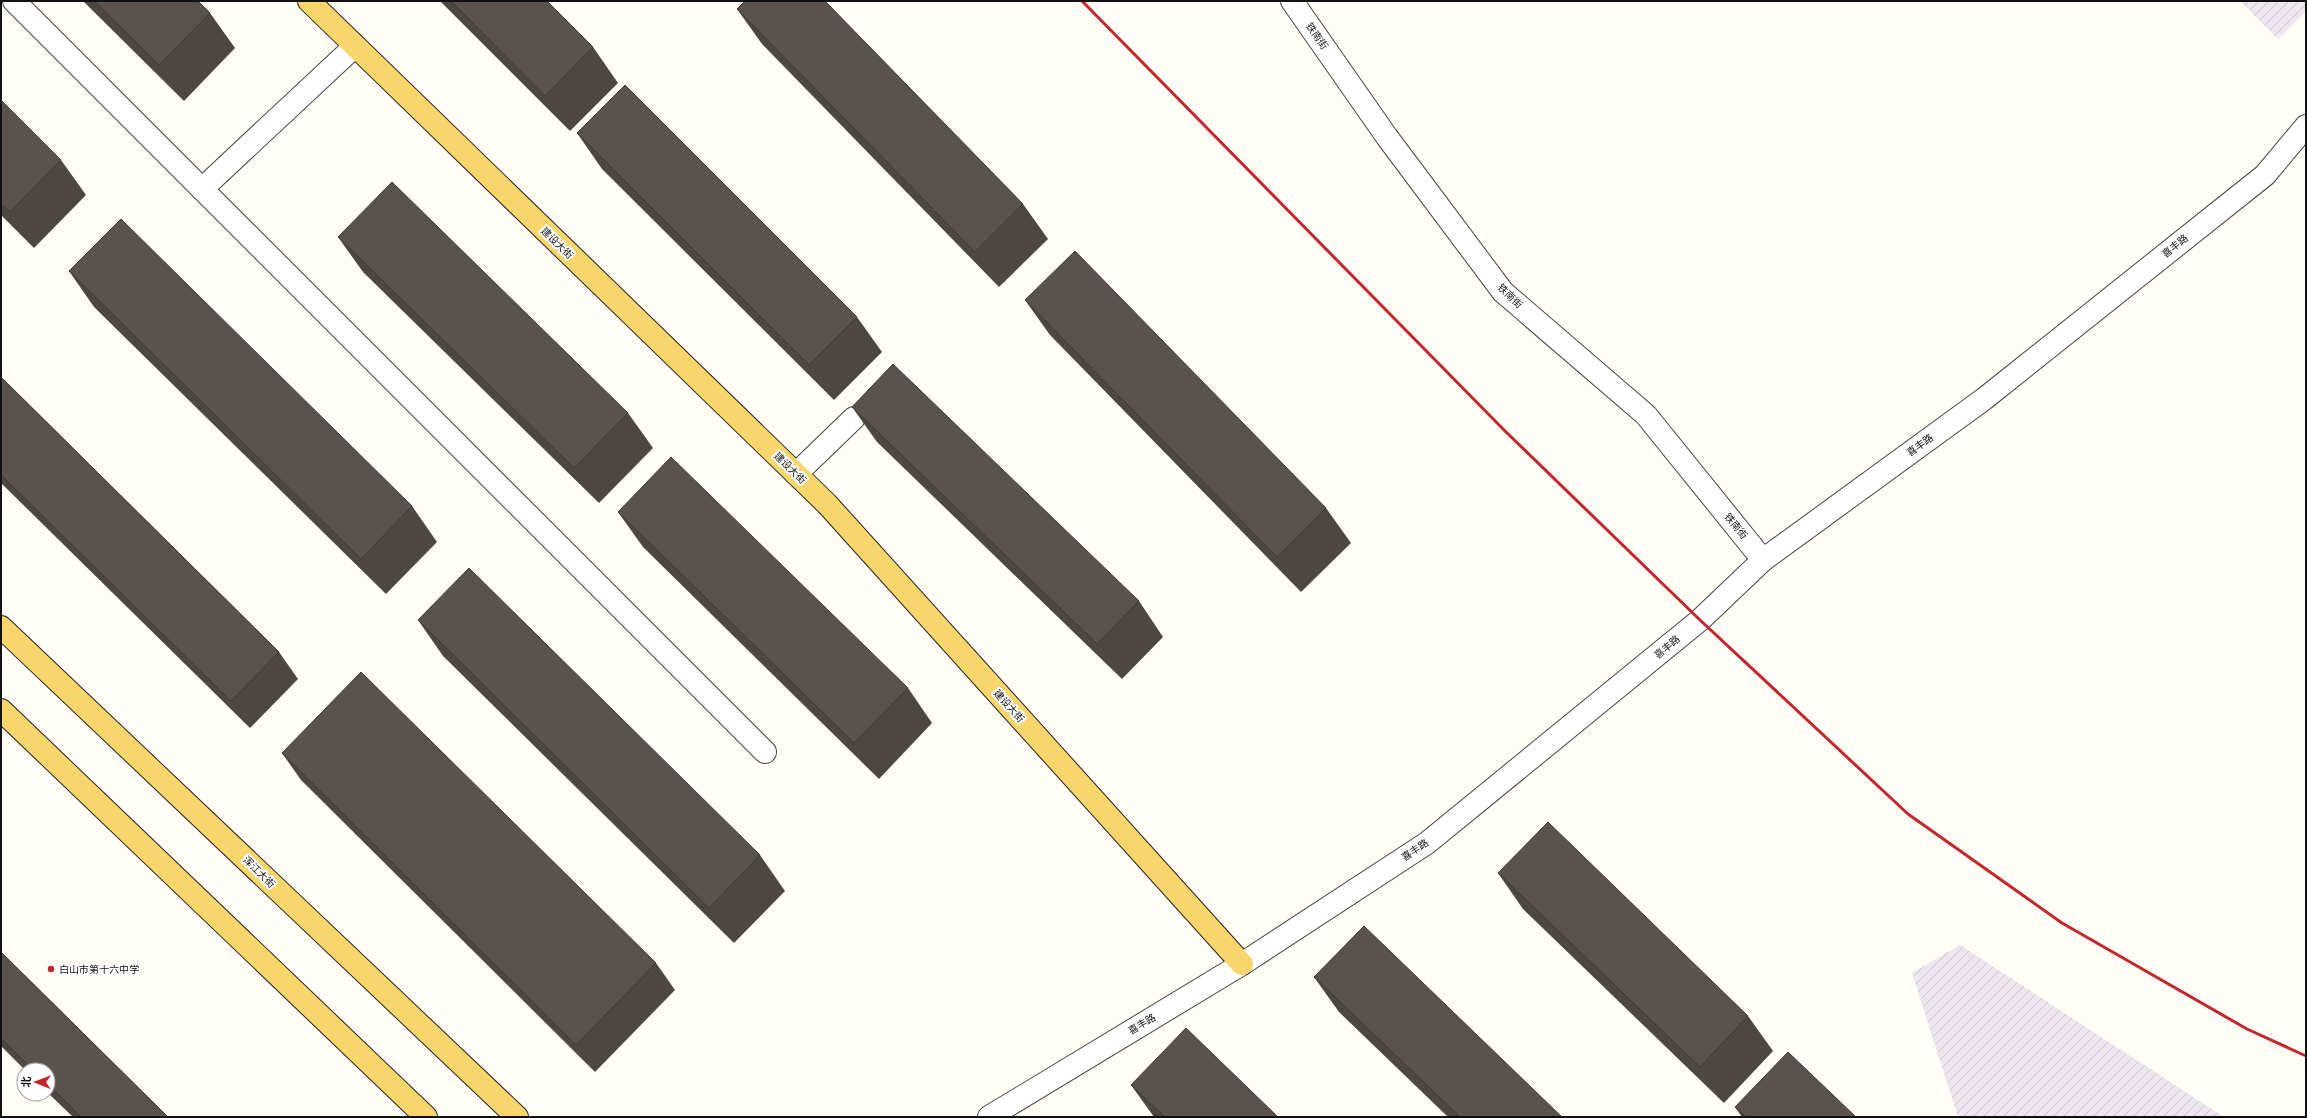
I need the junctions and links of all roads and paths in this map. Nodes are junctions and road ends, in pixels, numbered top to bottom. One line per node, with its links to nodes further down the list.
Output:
1 (14, 1): 6 (street)
2 (309, 1): 4 (main road, 建设大街)
3 (1292, 1): 9 (street, 铁南街)
4 (355, 46): 6 (street); 8 (main road, 建设大街)
5 (2306, 126): 9 (street, 喜丰路)
6 (202, 189): 12 (street)
7 (854, 418): 8 (street)
8 (796, 474): 13 (main road, 建设大街)
9 (1763, 560): 13 (street, 喜丰路)
10 (1, 627): 15 (main road, 浑江大街)
11 (1, 710): 14 (main road)
12 (765, 752)
13 (1242, 964): 16 (street, 喜丰路)
14 (426, 1117)
15 (517, 1117)
16 (989, 1117)

